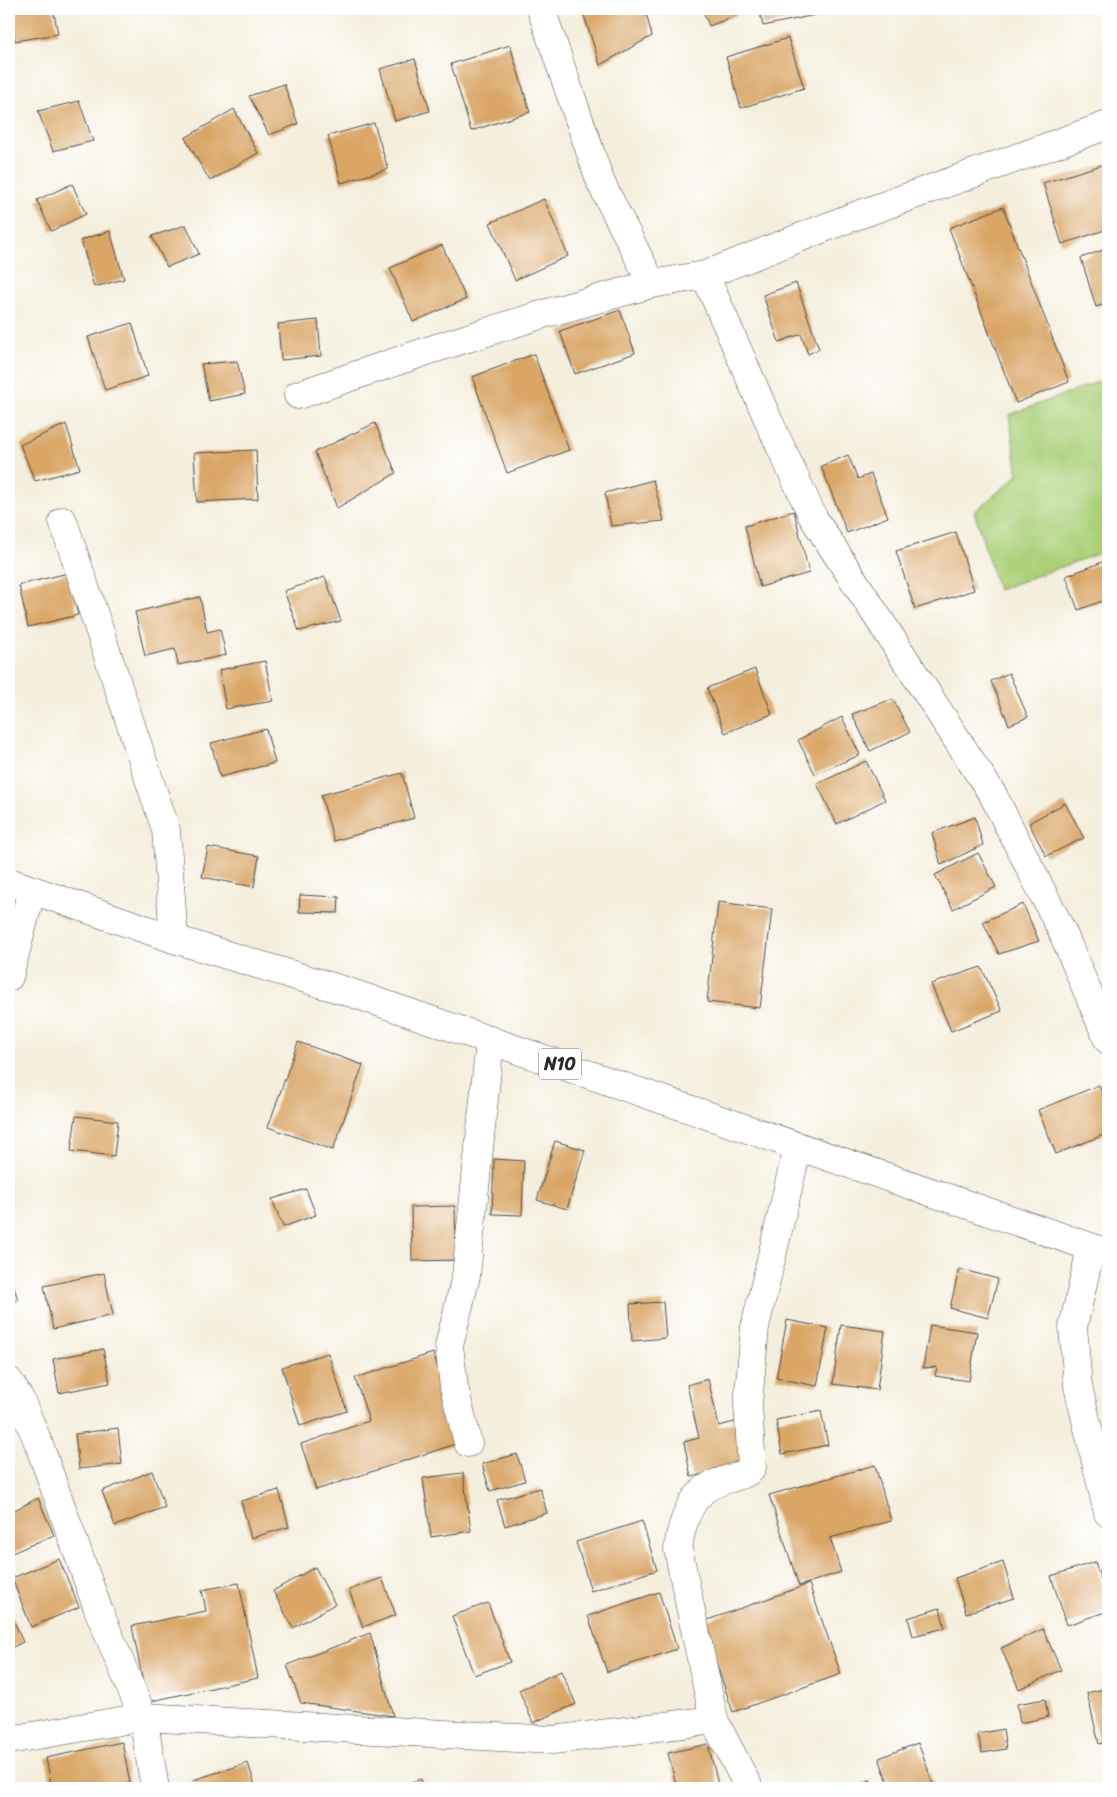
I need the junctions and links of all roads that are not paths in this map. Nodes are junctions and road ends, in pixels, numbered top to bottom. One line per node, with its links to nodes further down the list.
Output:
1 (541, 9): 4 (street)
2 (1108, 125): 3 (street)
3 (706, 275): 4 (street); 11 (street)
4 (652, 284): 5 (street)
5 (298, 395)
6 (63, 521): 8 (street)
7 (21, 886): 8 (street, N10); 9 (street)
8 (174, 939): 10 (street, N10)
9 (9, 977)
10 (490, 1040): 12 (street, N10); 15 (street)
11 (1108, 1040)
12 (798, 1146): 13 (street, N10); 18 (street)
13 (1100, 1250): 16 (street)
14 (9, 1381): 17 (street)
15 (468, 1442)
16 (1108, 1513)
17 (142, 1717): 18 (street); 19 (street); 20 (street)
18 (714, 1720): 21 (street)
19 (9, 1740)
20 (155, 1788)
21 (749, 1788)

